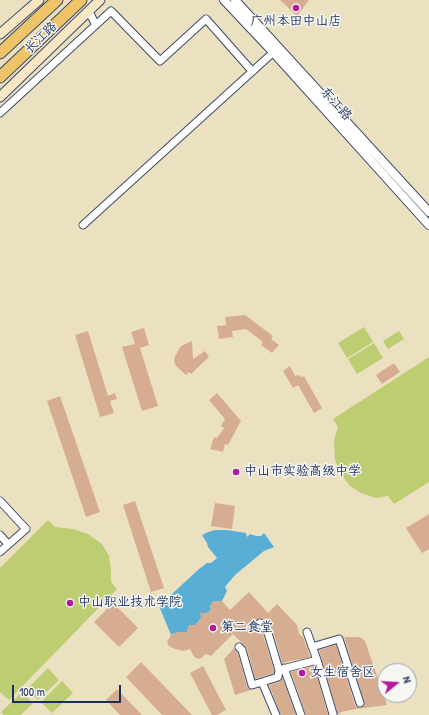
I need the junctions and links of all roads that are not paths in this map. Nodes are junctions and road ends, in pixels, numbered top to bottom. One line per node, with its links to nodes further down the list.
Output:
1 (39, 0): 9 (main road)
2 (57, 0): 11 (highway, 长江路)
3 (81, 0): 13 (highway, 长江路)
4 (100, 0): 7 (main road, 长江路)
5 (224, 0): 10 (street, 东江路)
6 (235, 0): 10 (street, 东江路)
7 (88, 12): 8 (street); 14 (main road, 长江路)
8 (96, 25): 12 (street); 15 (street)
9 (0, 34)
10 (276, 49): 12 (street); 16 (street, 东江路); 18 (street, 东江路)
11 (0, 53)
12 (252, 71): 17 (street)
13 (0, 77)
14 (0, 97)
15 (0, 113)
16 (429, 212)
17 (83, 225)
18 (429, 225)
19 (0, 501): 21 (street)
20 (0, 535): 21 (street)
21 (8, 544): 22 (street)
22 (0, 552)
23 (260, 623): 28 (street)
24 (307, 632): 26 (street)
25 (239, 647): 29 (street)
26 (312, 647): 27 (street); 30 (street)
27 (317, 660): 28 (street); 31 (street)
28 (282, 669): 29 (street); 33 (street)
29 (262, 682): 32 (street)
30 (360, 703)
31 (334, 714)
32 (276, 715)
33 (301, 715)

